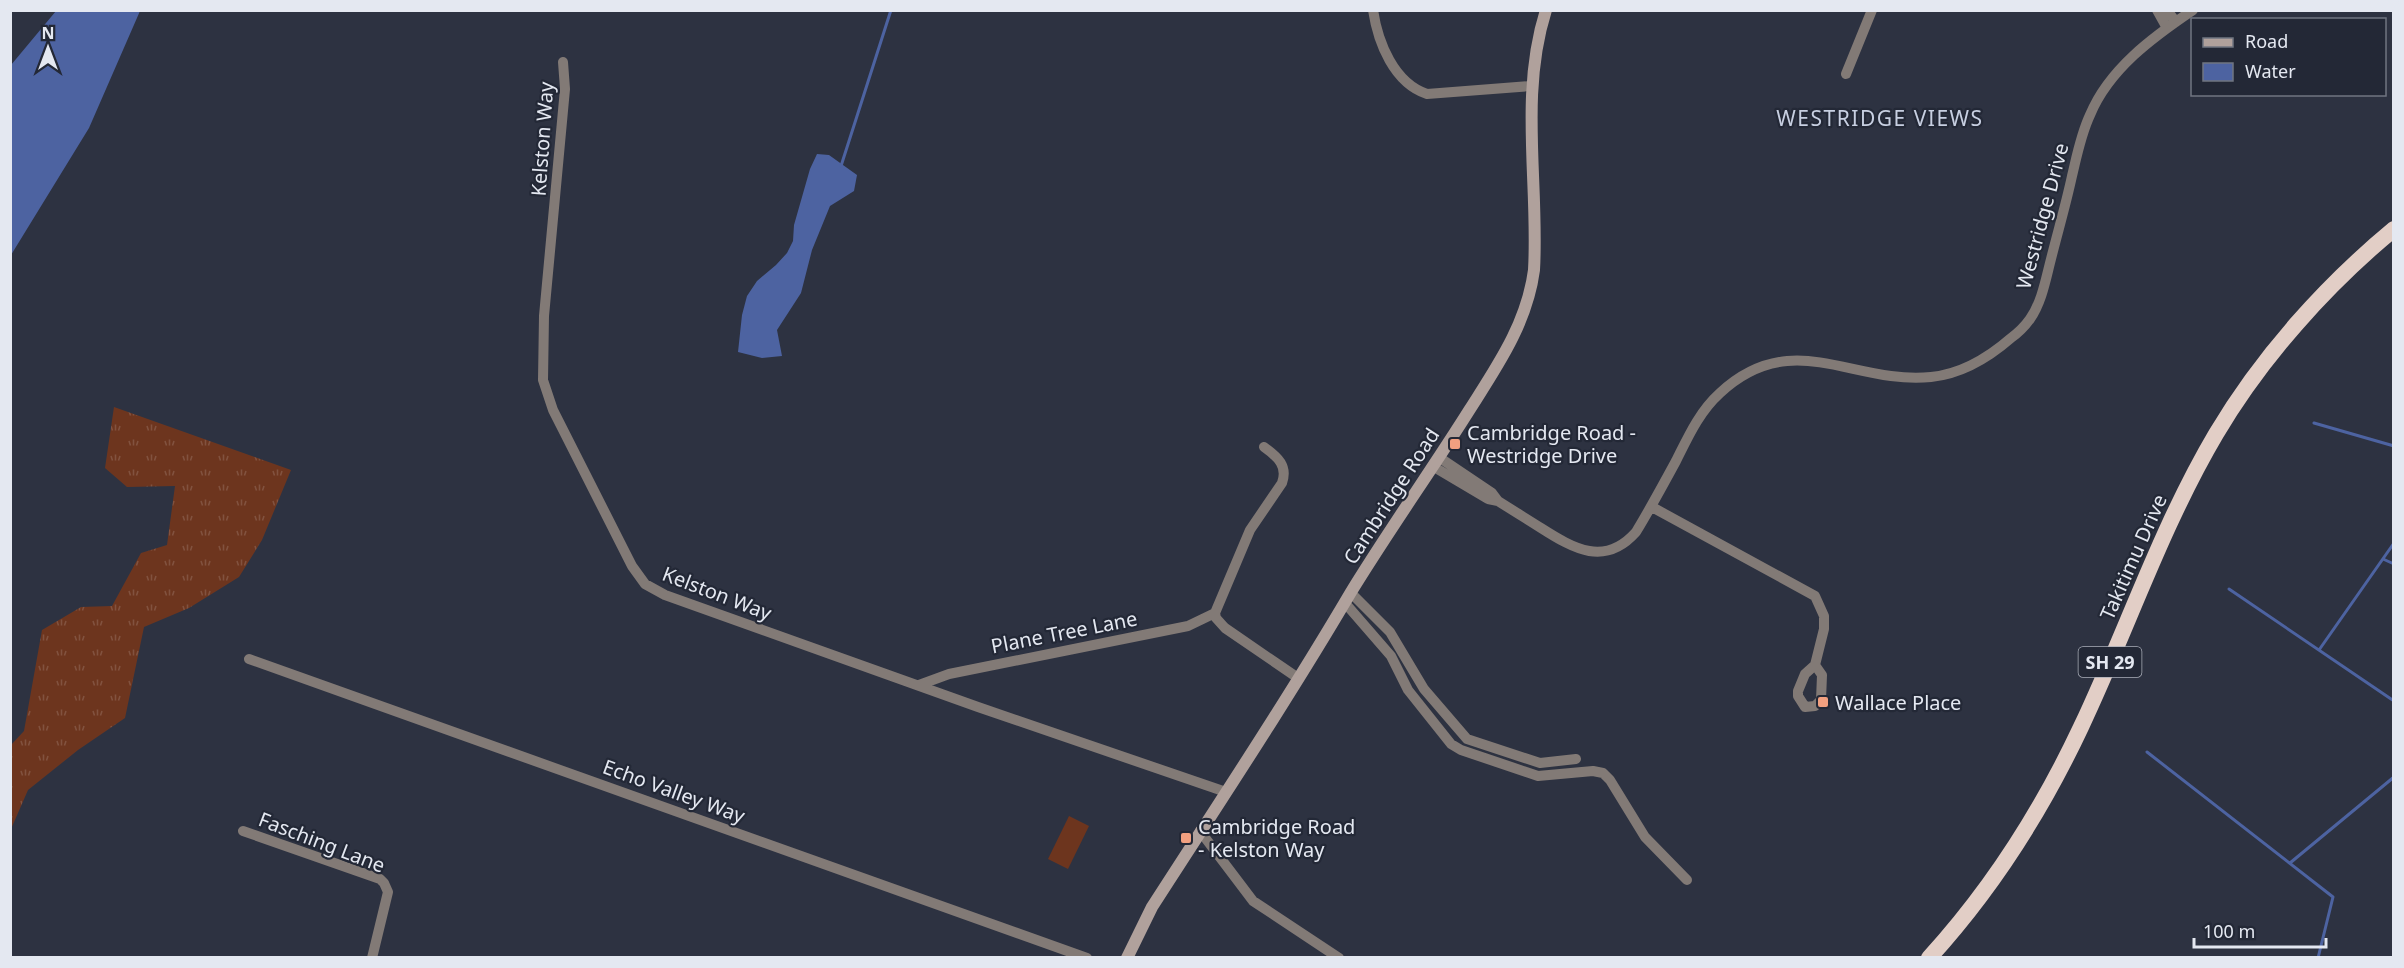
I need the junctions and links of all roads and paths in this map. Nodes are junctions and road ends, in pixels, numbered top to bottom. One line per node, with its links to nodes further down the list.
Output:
1 (1373, 10): 10 (street)
2 (1546, 10): 10 (main road, Cambridge Road)
3 (1872, 10): 9 (street)
4 (2157, 10): 7 (street)
5 (2167, 10): 7 (street)
6 (2193, 10): 7 (street, Westridge Drive)
7 (2171, 25): 14 (street, Westridge Drive)
8 (563, 62): 20 (street, Kelston Way)
9 (1846, 74)
10 (1531, 86): 13 (main road, Cambridge Road)
11 (2394, 229): 30 (highway, Takitimu Drive / SH 29)
12 (1264, 447): 16 (street)
13 (1437, 462): 14 (street, Westridge Drive); 15 (main road, Cambridge Road)
14 (1652, 507): 18 (street)
15 (1348, 598): 19 (main road, Cambridge Road); 21 (street); 25 (street)
16 (1215, 613): 19 (street); 20 (street, Plane Tree Lane)
17 (249, 660): 27 (street, Echo Valley Way)
18 (1815, 665)
19 (1298, 678): 22 (main road, Cambridge Road)
20 (919, 686): 22 (street, Kelston Way)
21 (1576, 759)
22 (1226, 792): 24 (main road, Cambridge Road)
23 (243, 831): 26 (street, Fasching Lane)
24 (1200, 831): 28 (main road, Cambridge Road); 29 (street)
25 (1687, 880)
26 (372, 957)
27 (1087, 957)
28 (1127, 957)
29 (1339, 957)
30 (1929, 957)

